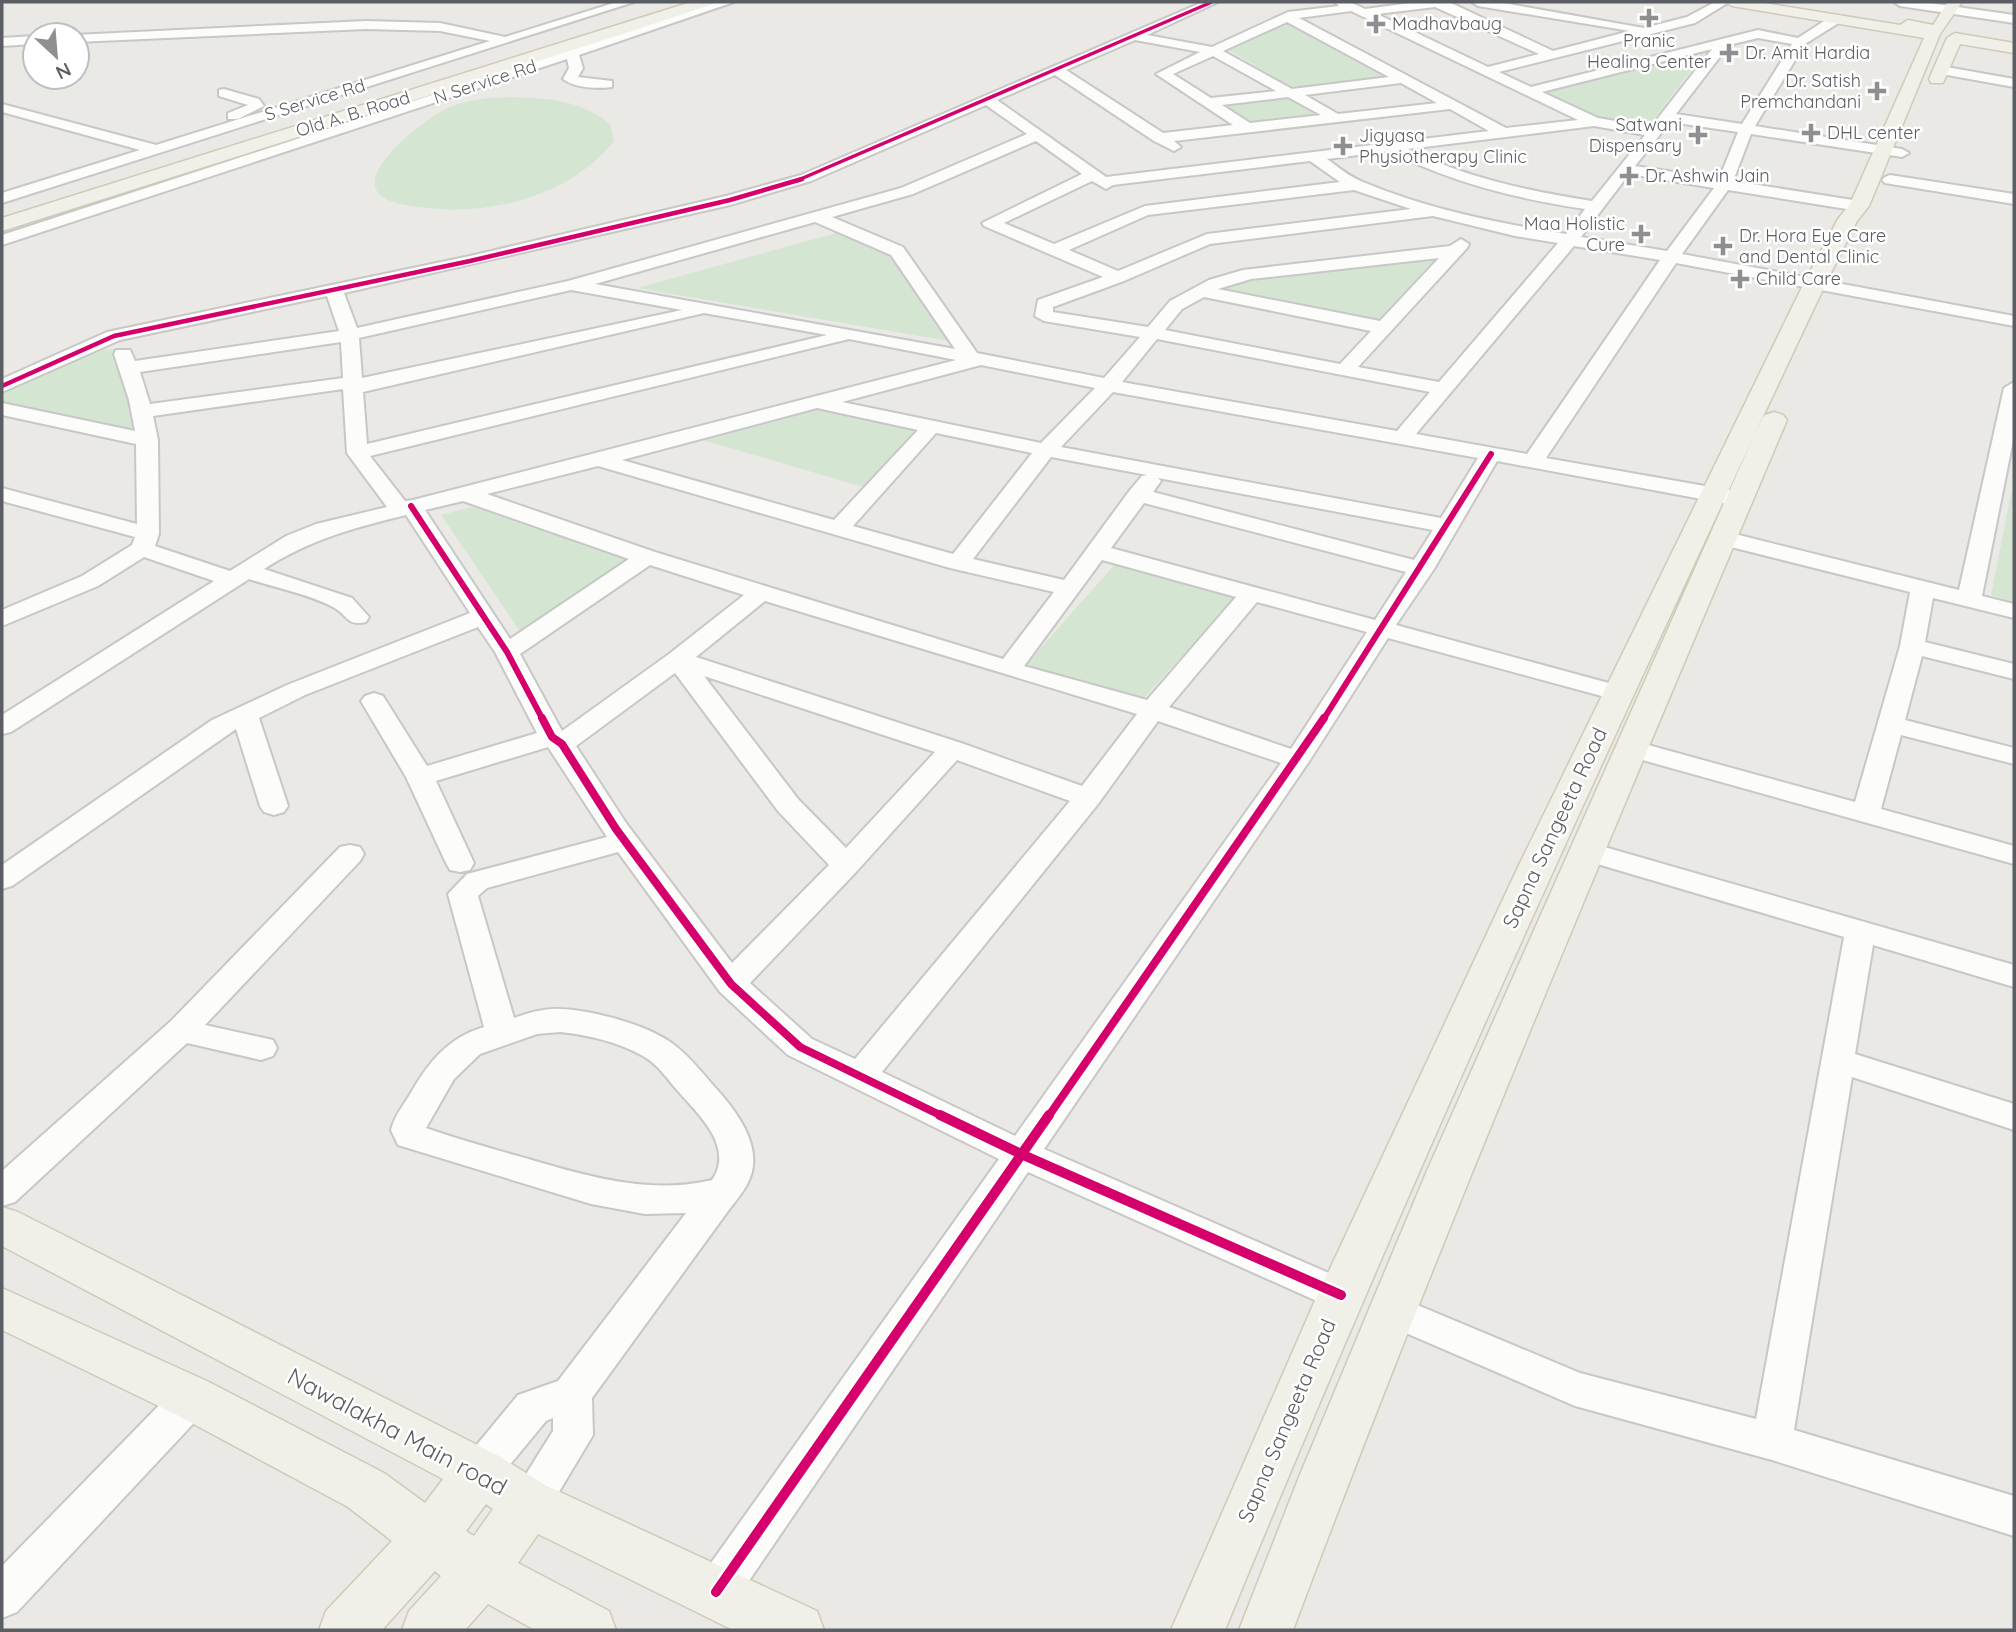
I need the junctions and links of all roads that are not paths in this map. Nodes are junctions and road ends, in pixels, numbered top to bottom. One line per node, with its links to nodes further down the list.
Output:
1 (628, 2): 23 (street, S Service Rd)
2 (657, 2): 60 (main road, Old A. B. Road)
3 (705, 2): 79 (main road, Old A. B. Road)
4 (728, 2): 32 (street, N Service Rd)
5 (1212, 2): 21 (street)
6 (1341, 2): 13 (street)
7 (1478, 2): 20 (street)
8 (1723, 2): 18 (street)
9 (1732, 2): 16 (main road)
10 (1760, 2): 19 (main road)
11 (1900, 2): 19 (street)
12 (1441, 3): 13 (street); 33 (street)
13 (1362, 10): 15 (street); 37 (street)
14 (1663, 16): 18 (street)
15 (1288, 17): 30 (street); 38 (street)
16 (1836, 19): 19 (main road); 26 (street)
17 (2014, 19): 19 (street)
18 (1690, 20): 20 (street)
19 (1948, 25): 27 (main road); 29 (main road); 36 (main road, Sapna Sangeeta Road); 62 (main road, Sapna Sangeeta Road)
20 (1648, 31): 25 (street)
21 (1134, 36): 30 (street); 35 (street)
22 (91, 37): 23 (street)
23 (506, 40): 59 (street, S Service Rd)
24 (8, 42): 31 (street)
25 (1603, 42): 33 (street); 34 (street)
26 (1800, 42): 28 (street); 52 (street)
27 (2014, 42)
28 (1724, 43): 34 (street); 48 (street)
29 (2014, 48)
30 (1213, 51): 43 (street); 45 (street)
31 (2, 53)
32 (572, 53): 40 (street); 80 (street, N Service Rd)
33 (1551, 55): 37 (street)
34 (1660, 59): 41 (street)
35 (1056, 70): 44 (street); 56 (street)
36 (1941, 70): 39 (street); 62 (main road, Sapna Sangeeta Road)
37 (1488, 71): 41 (street)
38 (1404, 79): 43 (street); 46 (street)
39 (2014, 83)
40 (607, 84)
41 (1530, 91): 50 (street)
42 (224, 93): 57 (street)
43 (1289, 93): 45 (street); 49 (street)
44 (988, 100): 55 (street); 65 (street)
45 (1208, 103): 51 (street)
46 (1452, 105): 49 (street); 54 (street)
47 (2, 108): 57 (street)
48 (1667, 117): 52 (street); 53 (street)
49 (1336, 118): 51 (street)
50 (1594, 122): 53 (street); 54 (street)
51 (1249, 129): 56 (street)
52 (1746, 129): 62 (street); 68 (street)
53 (1655, 132): 64 (street)
54 (1504, 133): 58 (street)
55 (1038, 135): 66 (street); 71 (street)
56 (1159, 138): 63 (street)
57 (137, 145): 59 (street)
58 (1391, 146): 61 (street); 74 (street)
59 (155, 150): 60 (street); 69 (street, S Service Rd)
60 (177, 156): 76 (main road, Old A. B. Road)
61 (1312, 156): 63 (street); 67 (street)
62 (1892, 161): 70 (street); 73 (main road, Sapna Sangeeta Road); 87 (main road, Sapna Sangeeta Road)
63 (1207, 169): 66 (street)
64 (1625, 169): 68 (street); 74 (street)
65 (806, 178): 71 (street); 88 (street)
66 (1098, 178): 72 (street); 82 (street)
67 (1355, 185): 72 (street); 75 (street)
68 (1724, 185): 73 (street); 84 (street)
69 (2, 198)
70 (2014, 199)
71 (864, 204): 77 (street)
72 (1134, 204): 82 (street)
73 (1859, 205): 87 (main road, Sapna Sangeeta Road)
74 (1595, 206): 81 (street)
75 (1433, 211): 78 (street); 85 (street)
76 (2, 212)
77 (818, 217): 86 (street); 97 (street)
78 (1484, 224): 81 (street); 83 (street)
79 (2, 225)
80 (2, 240)
81 (1569, 240): 84 (street); 104 (street)
82 (1055, 250): 85 (street)
83 (1454, 251): 89 (street); 92 (street)
84 (1671, 257): 87 (street); 115 (street)
85 (1118, 277): 93 (street)
86 (571, 285): 90 (street); 95 (street)
87 (1826, 287): 91 (street); 120 (main road, Sapna Sangeeta Road)
88 (334, 291): 95 (street); 96 (street)
89 (1201, 291): 92 (street); 93 (street)
90 (708, 309): 94 (street); 100 (street)
91 (2014, 321)
92 (1386, 328): 99 (street)
93 (1152, 333): 99 (street); 101 (street)
94 (854, 334): 97 (street); 112 (street)
95 (350, 335): 98 (street); 100 (street)
96 (114, 336): 98 (street); 102 (street)
97 (976, 357): 101 (street); 105 (street)
98 (129, 368): 107 (street)
99 (1345, 370): 104 (street)
100 (354, 385): 107 (street); 112 (street)
101 (1110, 385): 109 (street); 111 (street)
102 (2, 386)
103 (2014, 388): 135 (street)
104 (1443, 389): 109 (street)
105 (815, 403): 108 (street); 114 (street)
106 (2, 409): 110 (street)
107 (143, 411): 110 (street)
108 (932, 426): 111 (street); 123 (street)
109 (1401, 439): 113 (street)
110 (148, 440): 125 (street)
111 (1046, 450): 116 (street); 128 (street)
112 (357, 453): 121 (street)
113 (1491, 454): 115 (street); 122 (street)
114 (598, 460): 117 (street); 123 (street)
115 (1533, 461): 120 (street)
116 (1158, 470): 119 (street); 122 (street)
117 (462, 493): 121 (street); 127 (street)
118 (2, 494): 125 (street)
119 (1138, 495): 126 (street); 129 (street)
120 (1727, 497): 124 (main road, Sapna Sangeeta Road); 146 (main road, Sapna Sangeeta Road)
121 (405, 507): 130 (street); 138 (street)
122 (1448, 526): 129 (street)
123 (839, 528): 128 (street)
124 (1723, 538): 132 (street); 153 (main road, Sapna Sangeeta Road)
125 (145, 541): 130 (street); 137 (street)
126 (1099, 552): 131 (street); 134 (street)
127 (647, 557): 133 (street); 142 (street)
128 (958, 563): 131 (street)
129 (1422, 569): 140 (street)
130 (239, 575): 139 (street); 151 (street)
131 (1067, 588): 144 (street)
132 (1923, 588): 135 (street); 141 (street)
133 (762, 592): 143 (street); 144 (street)
134 (1252, 592): 140 (street); 148 (street)
135 (1969, 600): 136 (street)
136 (2014, 611)
137 (7, 612)
138 (484, 616): 142 (street); 149 (street)
139 (357, 617)
140 (1381, 627): 146 (street); 156 (street)
141 (1912, 646): 145 (street); 150 (street)
142 (507, 652): 152 (street)
143 (678, 659): 152 (street); 154 (street); 166 (street)
144 (1009, 669): 148 (street)
145 (2014, 672)
146 (1618, 693): 181 (main road, Sapna Sangeeta Road)
147 (374, 701): 157 (street)
148 (1153, 710): 156 (street); 158 (street)
149 (246, 714): 159 (street); 167 (street)
150 (1891, 724): 155 (street); 160 (street)
151 (2, 726)
152 (557, 740): 157 (street); 161 (street)
153 (1630, 748): 160 (street); 162 (main road, Sapna Sangeeta Road)
154 (952, 749): 158 (street); 166 (street)
155 (2014, 756)
156 (1297, 760): 177 (street)
157 (420, 777): 165 (street)
158 (1088, 798): 175 (street)
159 (274, 806)
160 (1866, 814): 164 (street)
161 (625, 841): 170 (street); 172 (street)
162 (1587, 851): 168 (street); 183 (main road, Sapna Sangeeta Road)
163 (350, 854): 171 (street)
164 (2014, 855)
165 (460, 863)
166 (846, 865): 170 (street)
167 (2, 879)
168 (1860, 933): 169 (street); 174 (street)
169 (2014, 976)
170 (732, 984): 175 (street)
171 (182, 1029): 173 (street); 179 (street)
172 (502, 1034): 178 (street); 178 (street)
173 (261, 1048)
174 (1839, 1060): 176 (street); 186 (street)
175 (861, 1075): 177 (street)
176 (2014, 1117)
177 (1021, 1154): 181 (street); 192 (street)
178 (726, 1191): 184 (street)
179 (2, 1192)
180 (2, 1225): 187 (main road, Nawalakha Main road)
181 (1341, 1295): 198 (main road, Sapna Sangeeta Road)
182 (2, 1308): 185 (main road)
183 (1391, 1310): 186 (street); 199 (main road, Sapna Sangeeta Road)
184 (572, 1393): 187 (street); 188 (street)
185 (192, 1398): 190 (main road); 193 (street)
186 (1772, 1442): 189 (street)
187 (479, 1472): 188 (main road, Nawalakha Main road); 190 (main road)
188 (529, 1503): 191 (main road); 192 (main road, Nawalakha Main road)
189 (2014, 1516)
190 (430, 1538): 191 (main road); 194 (main road)
191 (481, 1572): 195 (main road); 196 (main road)
192 (716, 1592): 197 (main road, Nawalakha Main road)
193 (2, 1597)
194 (346, 1630)
195 (429, 1630)
196 (589, 1630)
197 (797, 1630)
198 (1198, 1630)
199 (1265, 1630)

